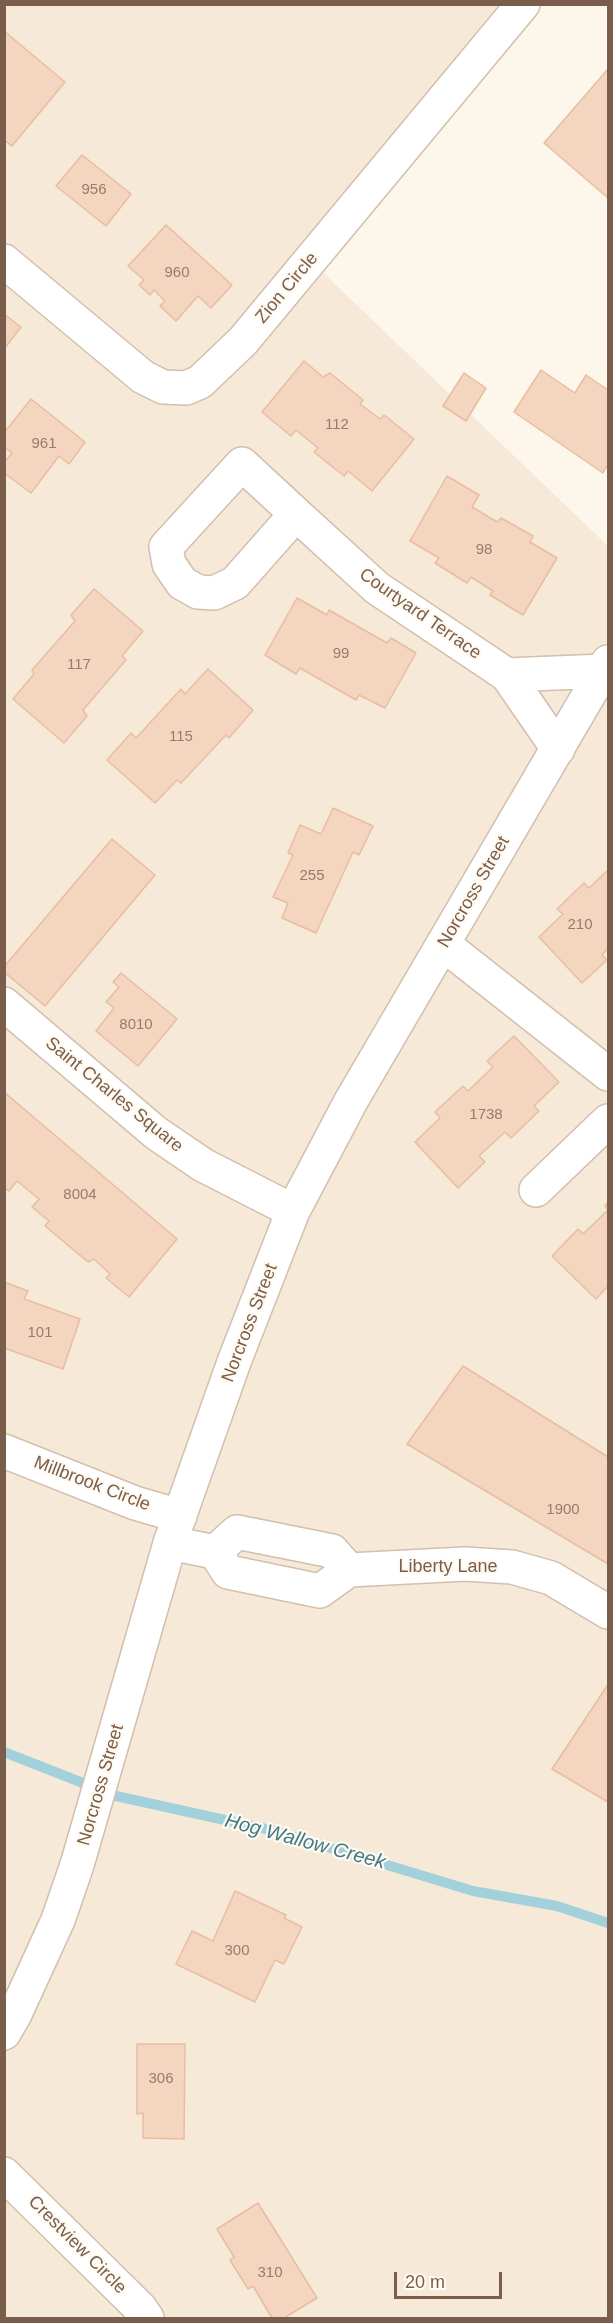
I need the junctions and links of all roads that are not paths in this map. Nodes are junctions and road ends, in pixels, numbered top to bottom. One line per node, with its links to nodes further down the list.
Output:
1 (523, 4): 2 (street, Zion Circle)
2 (4, 261)
3 (296, 514): 3 (street, Courtyard Terrace); 5 (street, Courtyard Terrace)
4 (606, 667): 5 (street); 6 (street, Norcross Street)
5 (507, 675): 6 (street, Courtyard Terrace)
6 (558, 749): 7 (street, Norcross Street)
7 (443, 944): 9 (street); 13 (street, Norcross Street)
8 (4, 1004): 13 (street, Saint Charles Square)
9 (606, 1066): 10 (street)
10 (609, 1115)
11 (609, 1121): 12 (street)
12 (536, 1190)
13 (293, 1211): 15 (street, Norcross Street)
14 (4, 1451): 15 (street, Millbrook Circle)
15 (175, 1530): 17 (street); 21 (street, Norcross Street)
16 (285, 1541): 17 (street); 18 (street); 19 (street)
17 (215, 1552): 19 (street)
18 (350, 1570): 19 (street); 20 (street, Liberty Lane)
19 (274, 1581)
20 (609, 1612)
21 (4, 2032)
22 (4, 2174): 23 (street, Crestview Circle)
23 (147, 2319)

